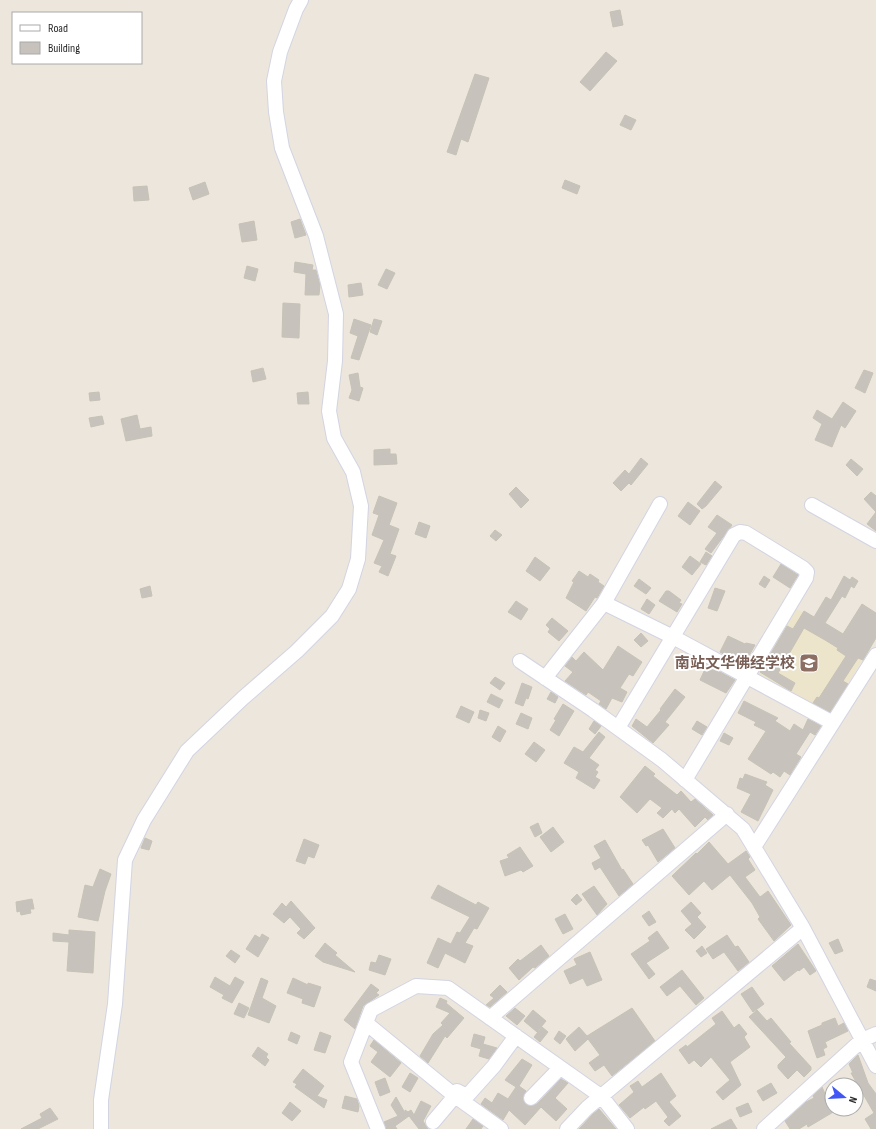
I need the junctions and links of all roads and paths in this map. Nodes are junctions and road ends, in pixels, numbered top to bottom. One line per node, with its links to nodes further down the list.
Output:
1 (301, 0): 28 (street)
2 (660, 504): 5 (street)
3 (812, 504): 4 (street)
4 (876, 541)
5 (604, 603): 6 (street); 10 (street)
6 (673, 637): 9 (street); 9 (street); 12 (street)
7 (876, 655): 11 (street)
8 (520, 661): 10 (street)
9 (747, 677): 11 (street); 13 (street)
10 (545, 678): 12 (street)
11 (833, 723): 15 (street)
12 (618, 728): 13 (street)
13 (685, 780): 14 (street)
14 (727, 814): 15 (street); 17 (street)
15 (754, 847): 16 (street)
16 (803, 928): 21 (street); 25 (street)
17 (490, 1018): 18 (street); 20 (street)
18 (366, 1023): 24 (street); 29 (street)
19 (876, 1034): 21 (street)
20 (516, 1036): 23 (street); 24 (street)
21 (862, 1040): 22 (street); 33 (street)
22 (876, 1066)
23 (560, 1068): 25 (street); 26 (street)
24 (455, 1096): 27 (street); 30 (street)
25 (602, 1097): 31 (street); 32 (street)
26 (531, 1098)
27 (433, 1122)
28 (101, 1129)
29 (378, 1129)
30 (501, 1129)
31 (567, 1129)
32 (627, 1129)
33 (764, 1129)

